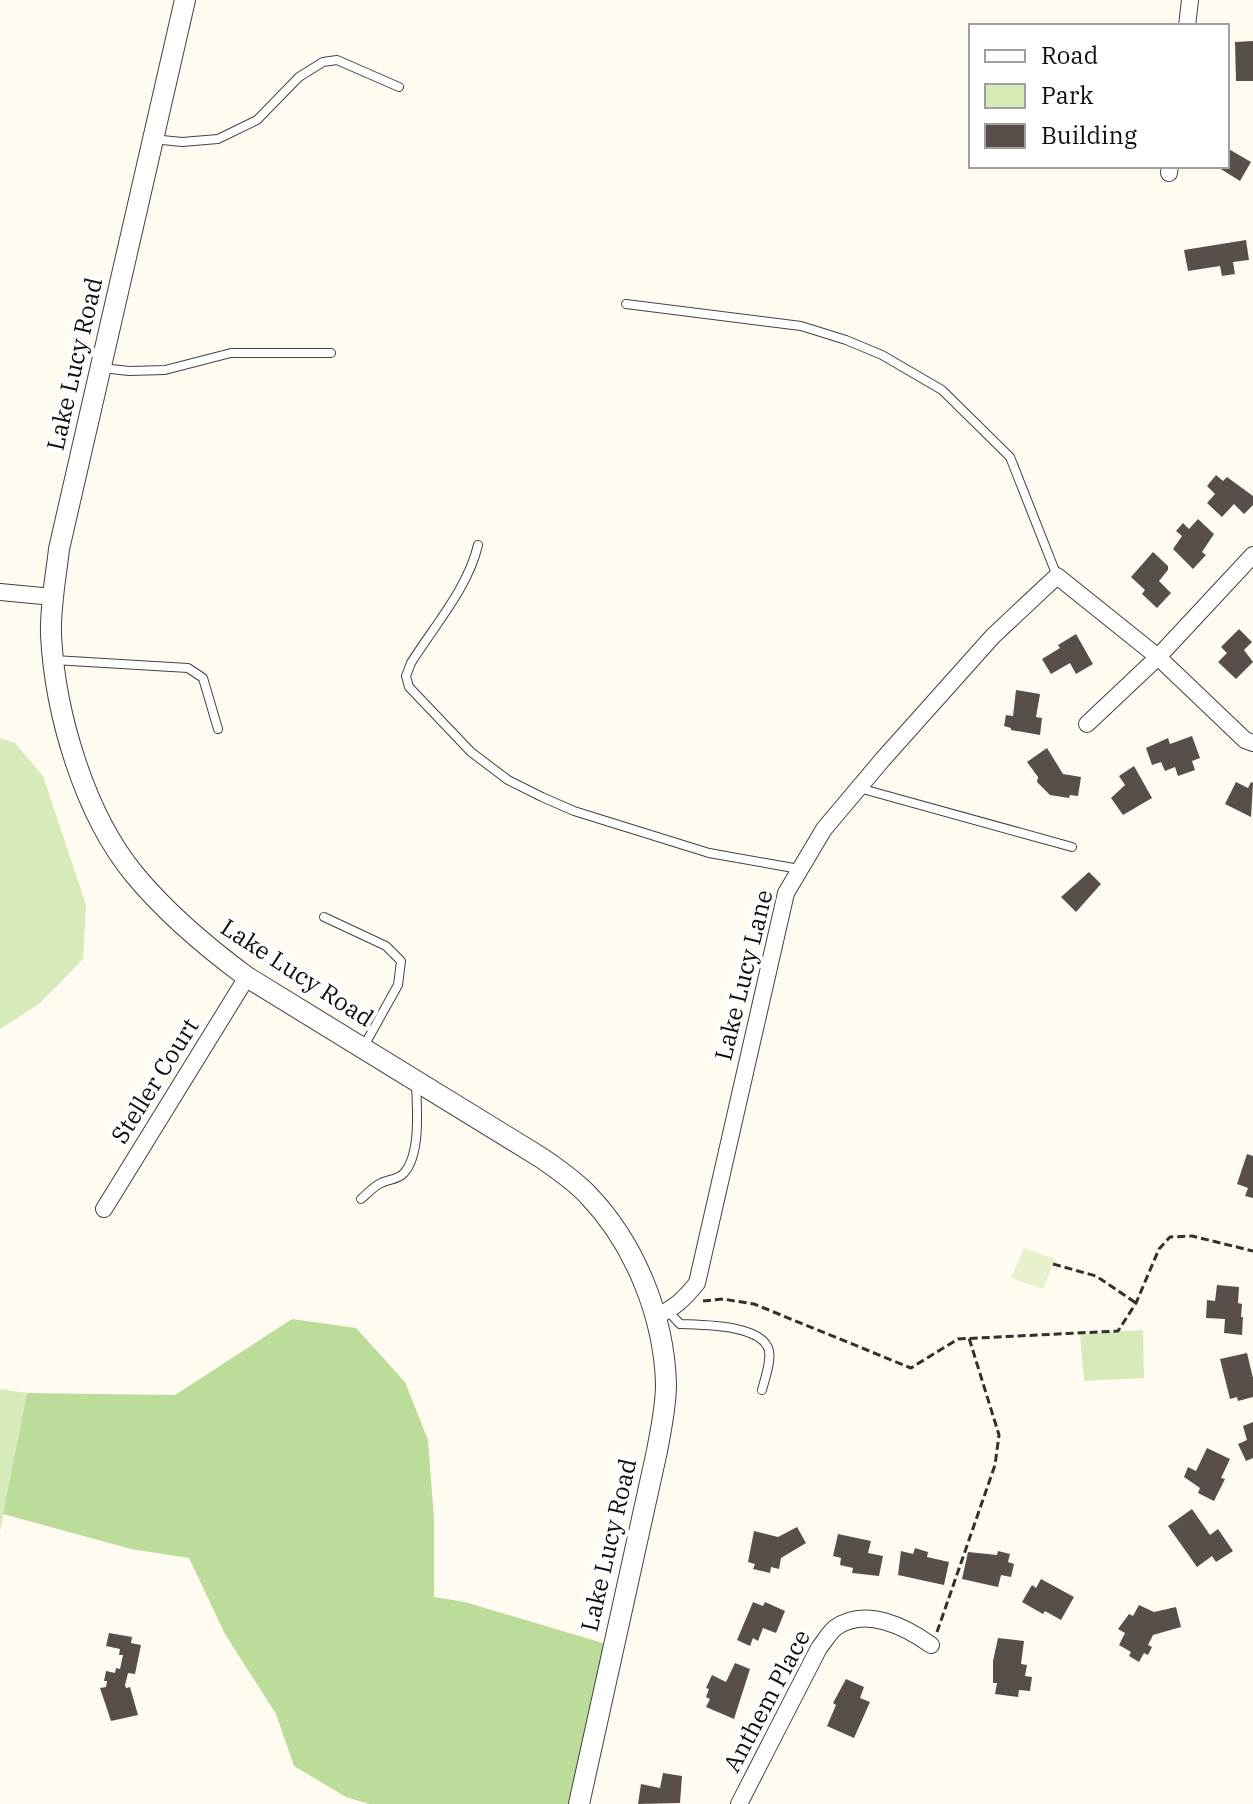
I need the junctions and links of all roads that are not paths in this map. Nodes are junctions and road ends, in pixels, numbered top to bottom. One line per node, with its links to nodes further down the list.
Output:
1 (185, 0): 5 (street, Lake Lucy Road)
2 (1190, 0): 3 (street)
3 (1187, 24)
4 (399, 87): 5 (lane)
5 (151, 139): 8 (street, Lake Lucy Road)
6 (626, 304): 11 (lane)
7 (331, 353): 8 (lane)
8 (101, 368): 13 (street, Lake Lucy Road)
9 (478, 545): 21 (lane)
10 (1253, 555): 14 (street)
11 (1057, 576): 14 (street); 19 (street, Lake Lucy Lane)
12 (0, 592): 13 (street)
13 (53, 597): 15 (street, Lake Lucy Road)
14 (1158, 657): 16 (street); 18 (street)
15 (54, 660): 17 (lane); 23 (street, Lake Lucy Road)
16 (1087, 724)
17 (218, 729)
18 (1253, 743)
19 (858, 788): 20 (lane); 21 (street, Lake Lucy Lane)
20 (1072, 847)
21 (800, 869): 28 (street, Lake Lucy Lane)
22 (324, 917): 24 (lane)
23 (247, 977): 24 (street, Lake Lucy Road); 27 (street, Steller Court)
24 (363, 1047): 25 (street, Lake Lucy Road)
25 (415, 1079): 26 (lane); 28 (street, Lake Lucy Road)
26 (361, 1199)
27 (104, 1209)
28 (662, 1314): 29 (lane); 31 (street, Lake Lucy Road)
29 (762, 1390)
30 (931, 1645): 32 (street, Anthem Place)
31 (579, 1804)
32 (739, 1804)

